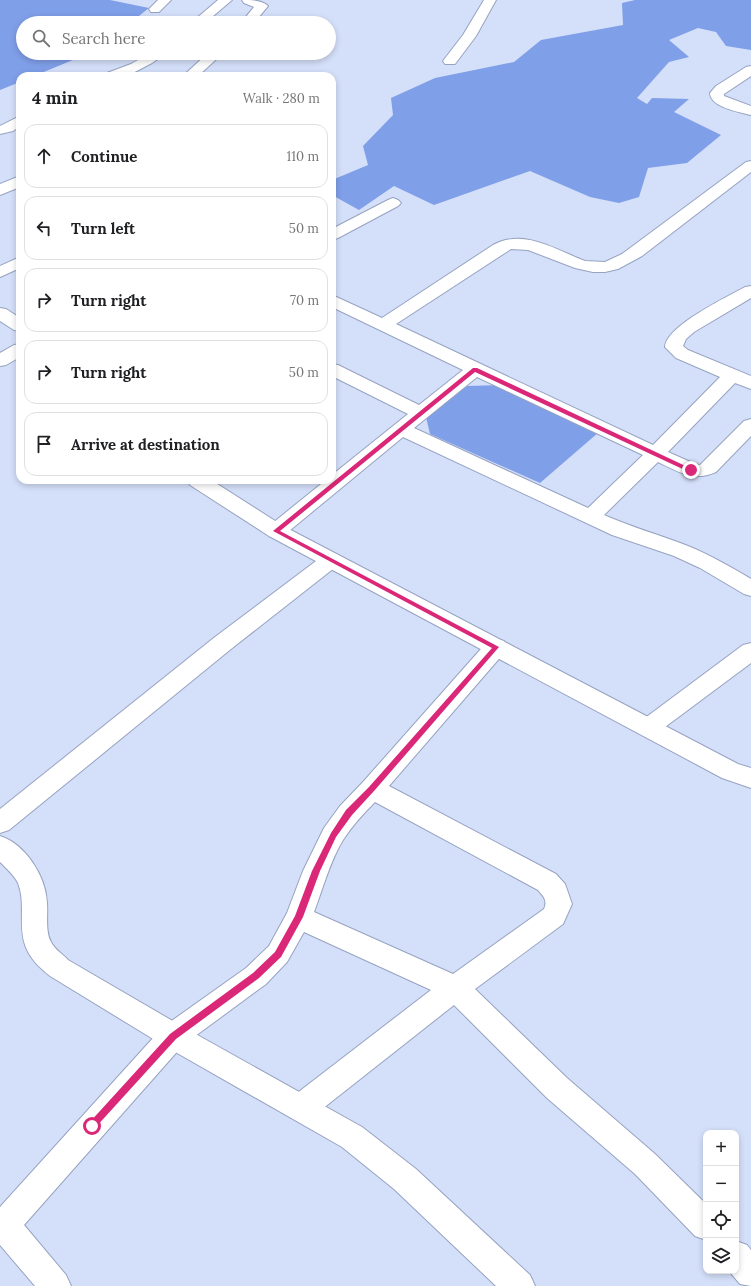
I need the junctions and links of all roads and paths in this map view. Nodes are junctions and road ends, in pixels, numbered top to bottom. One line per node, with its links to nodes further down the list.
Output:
1 (165, 0): 5 (street)
2 (226, 0): 6 (street)
3 (248, 0): 7 (street)
4 (490, 0): 10 (street)
5 (154, 9)
6 (206, 16)
7 (253, 16)
8 (150, 60): 12 (street)
9 (208, 60): 13 (street)
10 (450, 61)
11 (751, 70): 14 (street)
12 (126, 72)
13 (195, 72)
14 (751, 111)
15 (16, 123): 16 (street)
16 (0, 130)
17 (751, 165): 28 (street)
18 (16, 183): 19 (street)
19 (0, 190)
20 (393, 203): 21 (street)
21 (336, 233)
22 (16, 264): 23 (street)
23 (0, 272)
24 (751, 291): 33 (street)
25 (336, 302): 28 (street)
26 (0, 313): 27 (street)
27 (16, 323)
28 (383, 324): 31 (street)
29 (16, 351): 30 (street)
30 (0, 361)
31 (475, 370): 35 (street); 38 (street)
32 (336, 371): 35 (street)
33 (732, 375): 34 (street); 38 (street)
34 (751, 384)
35 (420, 413): 37 (street)
36 (751, 425): 38 (street)
37 (401, 429): 39 (street); 42 (street)
38 (655, 454): 42 (street)
39 (336, 482)
40 (203, 484): 43 (street)
41 (334, 484): 43 (street)
42 (590, 517): 45 (street)
43 (276, 531): 44 (street)
44 (331, 560): 46 (street); 51 (street)
45 (751, 589)
46 (496, 647): 48 (street); 50 (street)
47 (751, 651): 48 (street)
48 (649, 727): 49 (street)
49 (751, 778)
50 (372, 789): 53 (street); 54 (street)
51 (0, 822)
52 (0, 846): 55 (street)
53 (299, 917): 54 (street); 55 (street)
54 (455, 988): 56 (street); 57 (street)
55 (173, 1036): 56 (street); 58 (street)
56 (302, 1107): 62 (street)
57 (703, 1221)
58 (2, 1227): 61 (street)
59 (739, 1259): 60 (street)
60 (751, 1273)
61 (55, 1286)
62 (519, 1286)

